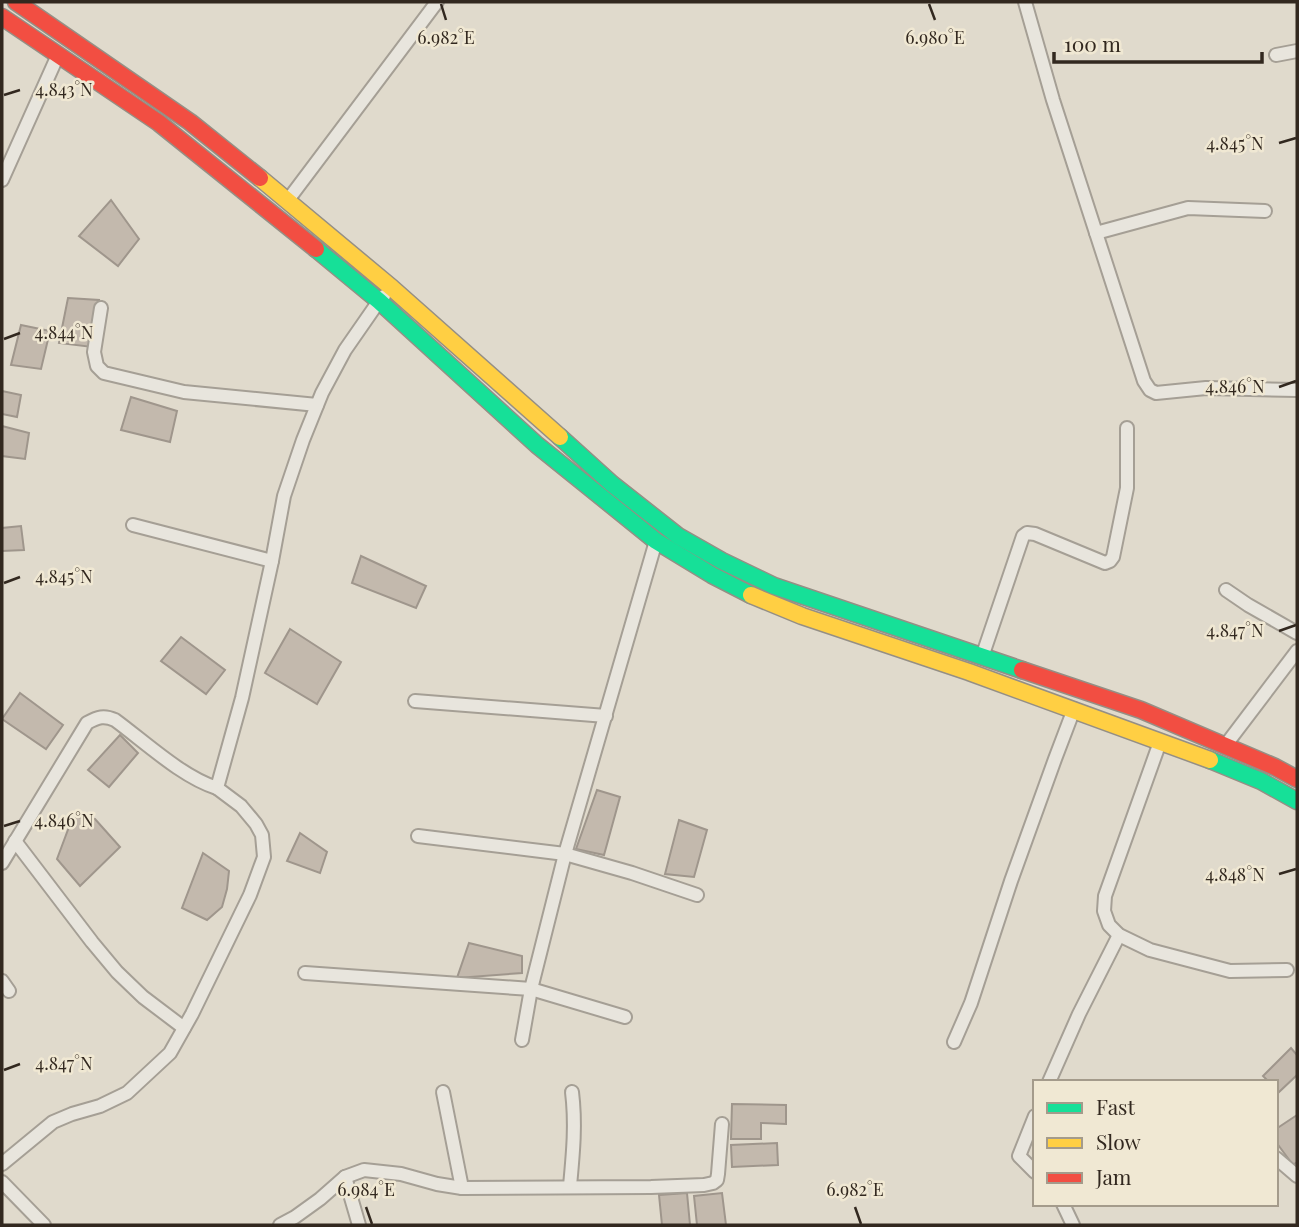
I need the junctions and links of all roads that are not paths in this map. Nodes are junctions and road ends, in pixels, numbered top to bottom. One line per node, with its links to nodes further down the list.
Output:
1 (16, 2): 9 (main road)
2 (437, 2): 9 (street)
3 (1030, 3): 11 (street)
4 (2, 17): 6 (main road)
5 (1297, 51): 7 (street)
6 (58, 55): 8 (street); 13 (main road)
7 (1276, 55)
8 (2, 180)
9 (288, 200): 12 (main road)
10 (1265, 211): 11 (street)
11 (1096, 233): 15 (street)
12 (393, 288): 13 (street); 24 (main road)
13 (379, 301): 16 (street); 19 (main road)
14 (102, 308): 16 (street)
15 (1297, 390)
16 (317, 405): 20 (street)
17 (1127, 428): 24 (street)
18 (133, 525): 20 (street)
19 (656, 541): 26 (main road); 27 (street)
20 (272, 561): 31 (street)
21 (1226, 590): 22 (street)
22 (1297, 633)
23 (1297, 651): 29 (street)
24 (982, 657): 29 (main road)
25 (415, 701): 27 (street)
26 (1074, 709): 28 (main road); 45 (street)
27 (606, 716): 35 (street)
28 (1160, 742): 32 (main road); 38 (street)
29 (1225, 746): 30 (main road)
30 (1297, 779)
31 (217, 788): 34 (street); 43 (street)
32 (1297, 801)
33 (418, 836): 35 (street)
34 (15, 841): 36 (street); 43 (street)
35 (565, 854): 37 (street); 41 (street)
36 (2, 863)
37 (697, 895)
38 (1119, 935): 39 (street); 46 (street)
39 (1287, 970)
40 (304, 973): 41 (street)
41 (531, 989): 42 (street); 44 (street)
42 (625, 1017)
43 (184, 1027): 52 (street)
44 (522, 1040)
45 (954, 1042)
46 (1050, 1080)
47 (443, 1092): 58 (street)
48 (572, 1092): 57 (street)
49 (1033, 1121): 53 (street)
50 (722, 1124): 57 (street)
51 (1278, 1160): 55 (street)
52 (2, 1164)
53 (1033, 1170)
54 (345, 1177): 58 (street); 61 (street); 62 (street)
55 (1297, 1177)
56 (2, 1182): 60 (street)
57 (570, 1186): 58 (street)
58 (462, 1188)
59 (1064, 1206): 63 (street)
60 (44, 1225)
61 (280, 1225)
62 (359, 1225)
63 (1073, 1225)

